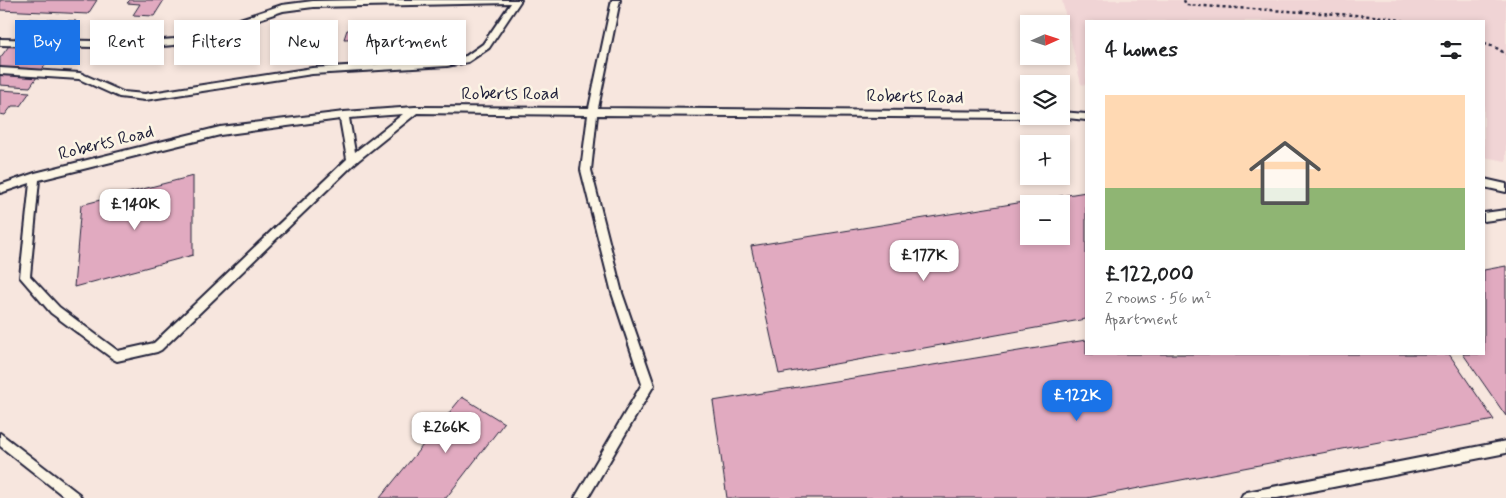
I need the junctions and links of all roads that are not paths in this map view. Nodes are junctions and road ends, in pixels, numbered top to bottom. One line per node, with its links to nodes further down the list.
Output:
1 (616, 0): 5 (lane)
2 (0, 42): 3 (lane)
3 (0, 71)
4 (416, 110): 5 (lane, Roberts Road); 6 (lane, Roberts Road); 10 (lane)
5 (593, 110): 7 (lane, Roberts Road); 20 (lane)
6 (344, 115): 10 (lane); 11 (lane, Roberts Road)
7 (1020, 115)
8 (1070, 116): 9 (lane)
9 (1085, 117)
10 (352, 160): 11 (lane)
11 (35, 177): 14 (lane, Roberts Road)
12 (1485, 184): 13 (lane)
13 (1506, 188)
14 (0, 189)
15 (1506, 214): 16 (lane)
16 (1485, 217)
17 (0, 439): 19 (lane)
18 (1506, 447): 21 (lane)
19 (75, 498)
20 (581, 498)
21 (1247, 498)

